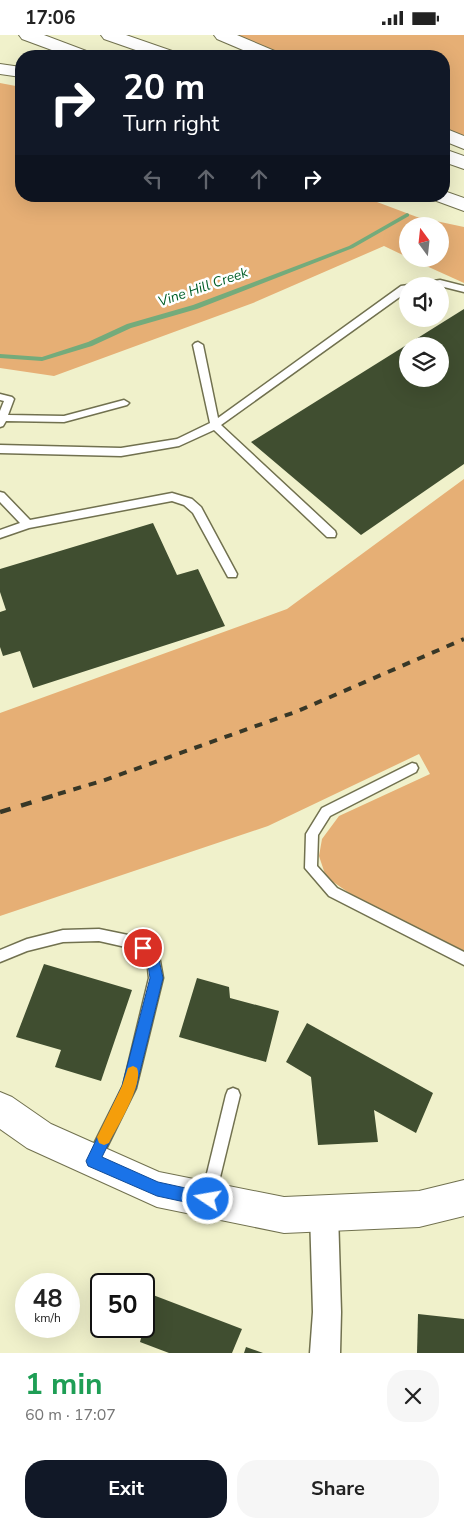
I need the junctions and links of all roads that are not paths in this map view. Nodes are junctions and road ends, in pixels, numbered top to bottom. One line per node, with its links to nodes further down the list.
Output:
1 (28, 35): 4 (main road)
2 (110, 35): 5 (main road)
3 (223, 35): 6 (main road)
4 (67, 50)
5 (152, 50)
6 (257, 50)
7 (0, 69): 8 (main road)
8 (15, 71)
9 (450, 137): 10 (main road)
10 (464, 143)
11 (450, 157): 12 (main road)
12 (464, 163)
13 (450, 200): 14 (main road)
14 (464, 205)
15 (449, 285): 16 (lane)
16 (464, 289)
17 (399, 292): 22 (lane)
18 (198, 345): 22 (lane)
19 (0, 397): 21 (lane)
20 (124, 403): 21 (lane)
21 (1, 421)
22 (214, 425): 23 (lane); 27 (lane)
23 (0, 449)
24 (0, 496): 25 (lane)
25 (28, 525): 26 (lane); 28 (lane)
26 (0, 534)
27 (331, 534)
28 (232, 574)
29 (412, 767): 31 (lane)
30 (0, 956): 34 (lane)
31 (464, 959)
32 (233, 1095): 36 (lane)
33 (0, 1109): 34 (main road)
34 (93, 1161): 36 (main road)
35 (464, 1198): 37 (main road)
36 (208, 1199): 37 (main road)
37 (324, 1213): 38 (street)
38 (325, 1353)

